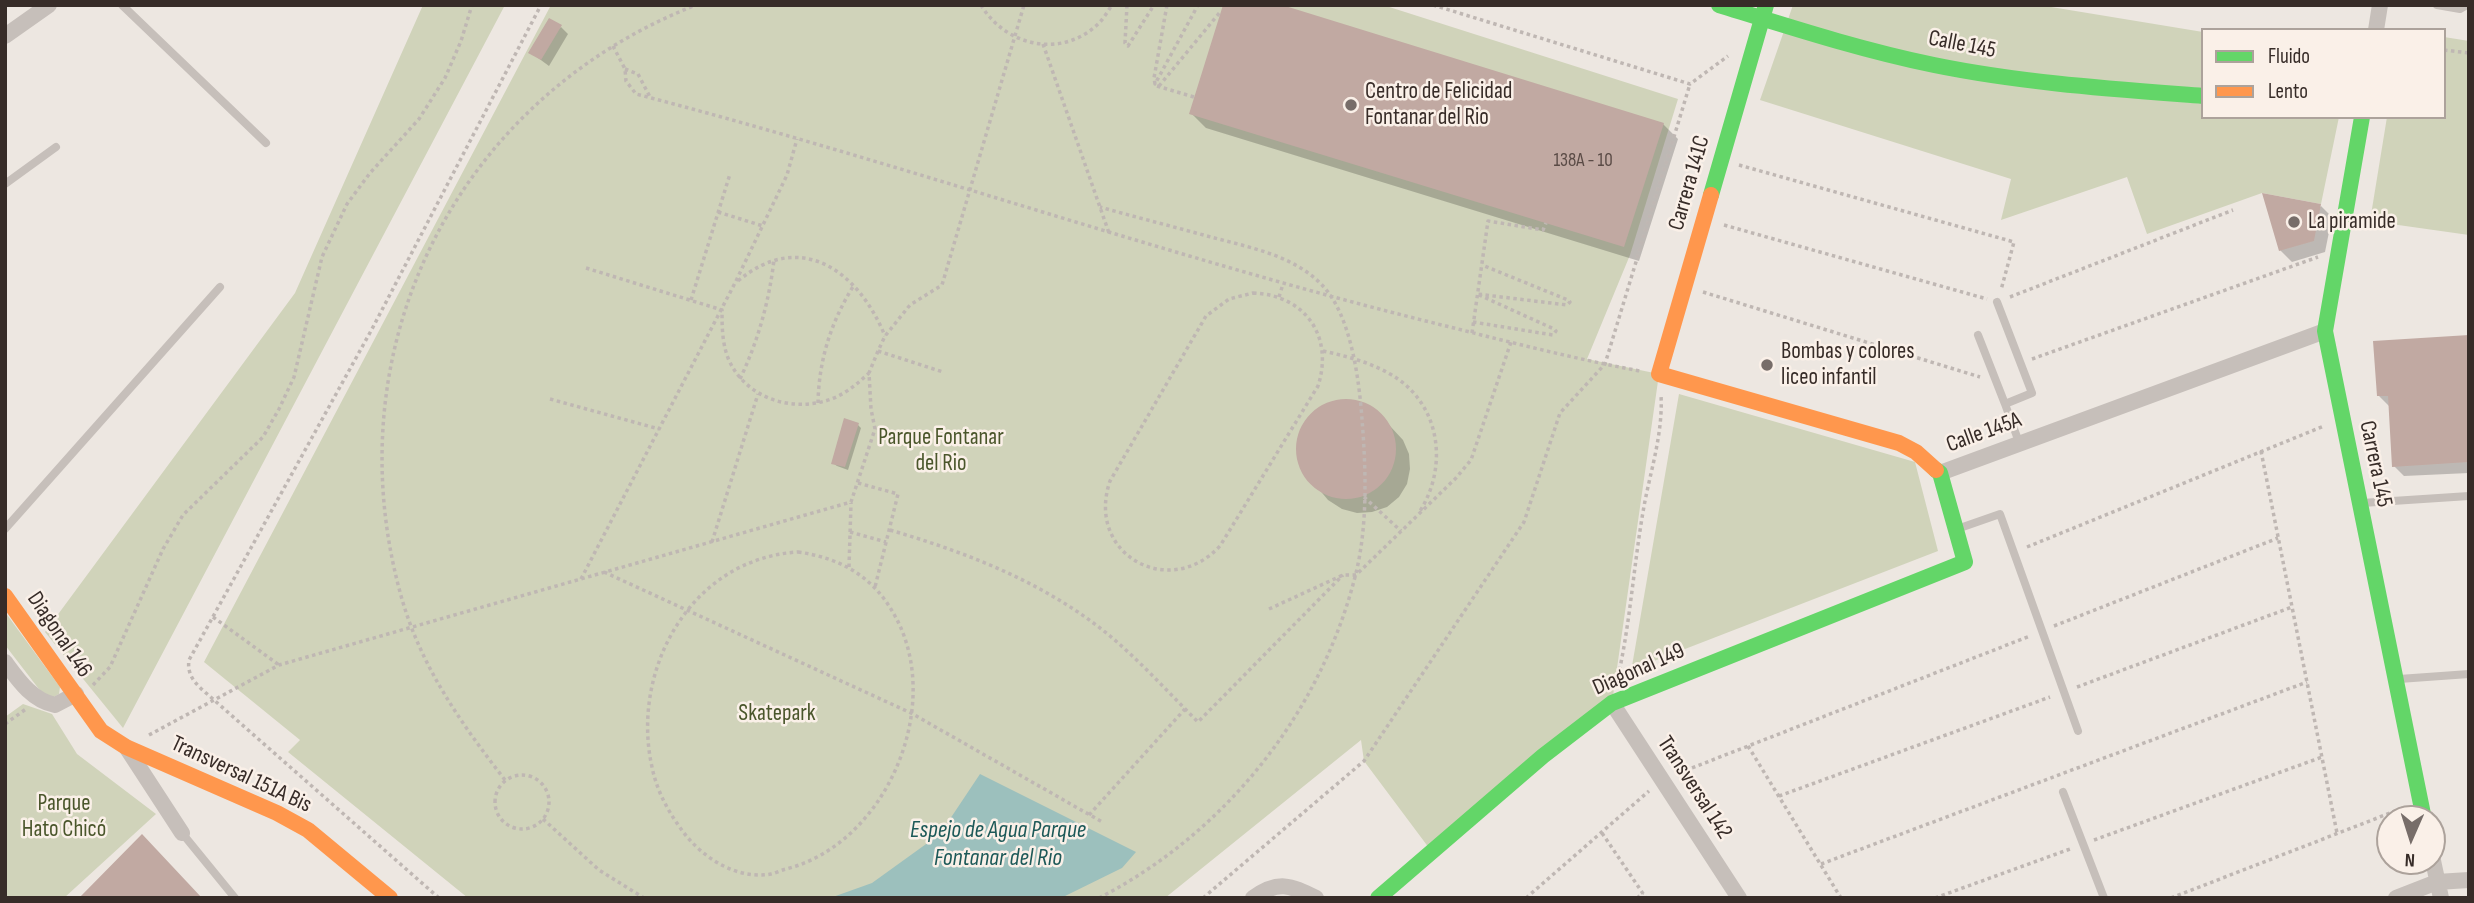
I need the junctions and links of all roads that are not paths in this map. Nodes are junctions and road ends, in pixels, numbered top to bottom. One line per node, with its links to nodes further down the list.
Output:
1 (49, 5): 9 (street)
2 (122, 5): 12 (lane)
3 (1719, 5): 7 (street, Calle 145)
4 (2380, 5): 8 (street)
5 (2437, 5): 6 (lane)
6 (2467, 5)
7 (1763, 12): 10 (street, Calle 145); 19 (street, Carrera 141C)
8 (2376, 28)
9 (5, 36)
10 (2201, 96)
11 (2362, 119): 17 (street, Carrera 145)
12 (266, 143)
13 (56, 147): 14 (lane)
14 (5, 184)
15 (220, 287): 25 (lane)
16 (1997, 302): 20 (lane)
17 (2325, 331): 21 (street, Calle 145A); 24 (street, Carrera 145)
18 (1978, 335): 20 (lane)
19 (1659, 374): 22 (street, Calle 145A)
20 (2005, 404): 21 (lane)
21 (2020, 444): 22 (street, Calle 145A)
22 (1940, 473): 26 (street)
23 (2469, 496): 24 (lane)
24 (2359, 503): 30 (street, Carrera 145)
25 (5, 529)
26 (1955, 529): 32 (street, Diagonal 149); 33 (lane)
27 (5, 596): 31 (street, Diagonal 146)
28 (5, 662): 31 (street, Diagonal 146)
29 (2469, 674): 30 (lane)
30 (2396, 679): 36 (street, Carrera 145)
31 (76, 694): 34 (street, Transversal 151A Bis)
32 (1612, 703): 44 (street, Diagonal 149); 45 (street, Transversal 142)
33 (2078, 731)
34 (126, 747): 37 (street); 41 (street, Transversal 151A Bis)
35 (2063, 792): 46 (lane)
36 (2422, 805)
37 (181, 833): 40 (lane)
38 (2469, 880): 39 (street)
39 (2439, 890): 47 (street)
40 (235, 898)
41 (390, 898)
42 (1253, 898): 43 (street)
43 (1316, 898)
44 (1378, 898)
45 (1739, 898)
46 (2104, 898)
47 (2396, 898)

